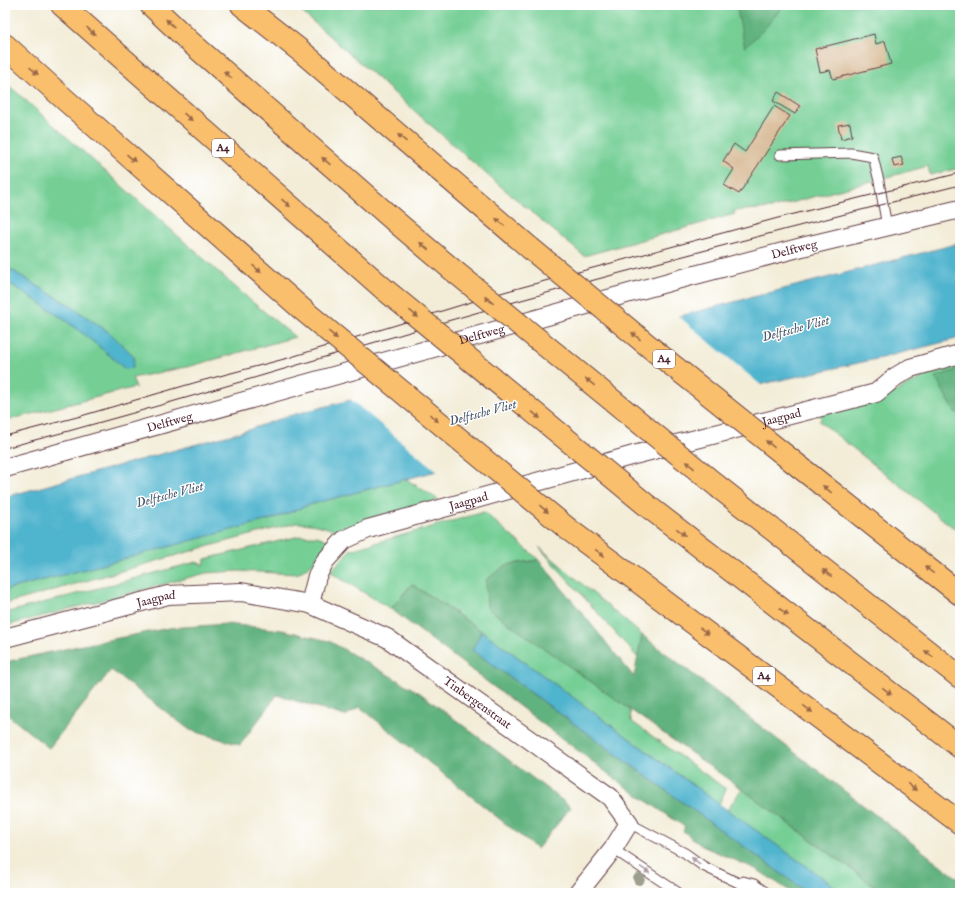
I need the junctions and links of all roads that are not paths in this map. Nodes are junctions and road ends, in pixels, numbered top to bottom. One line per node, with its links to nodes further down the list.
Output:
1 (62, 5): 16 (highway, A4, one-way to 16, bridge)
2 (151, 5): 15 (highway, one-way to 2, bridge)
3 (242, 5): 6 (highway, A4)
4 (263, 5): 6 (highway, A4)
5 (5, 45): 18 (highway, A4, one-way to 18, bridge)
6 (302, 52): 12 (highway, A4, one-way to 6, bridge)
7 (780, 155): 9 (lane)
8 (960, 209): 9 (street, Delftweg)
9 (887, 227): 11 (street, Delftweg)
10 (960, 354): 13 (street, Jaagpad)
11 (5, 468)
12 (960, 594)
13 (310, 604): 14 (street, Jaagpad); 17 (street, Tinbergenstraat)
14 (5, 638)
15 (960, 677)
16 (960, 747)
17 (629, 822): 19 (street); 20 (lane, one-way to 17)
18 (960, 823)
19 (613, 849): 21 (street); 22 (lane, one-way to 22)
20 (715, 872): 23 (lane); 24 (lane)
21 (578, 893)
22 (679, 893)
23 (755, 893)
24 (767, 893)

